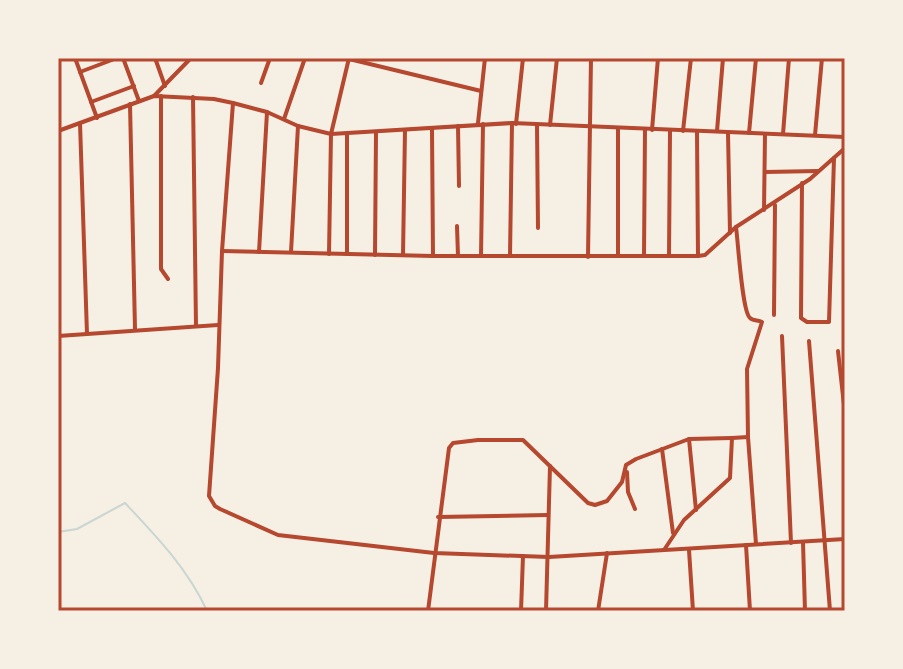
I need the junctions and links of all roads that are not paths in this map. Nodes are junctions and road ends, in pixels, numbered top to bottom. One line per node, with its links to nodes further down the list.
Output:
1 (75, 58): 18 (street)
2 (120, 58): 18 (street); 20 (street)
3 (155, 58): 21 (street)
4 (270, 58): 19 (street)
5 (305, 58): 32 (street)
6 (347, 58): 22 (street); 55 (street)
7 (485, 58): 22 (street)
8 (523, 58): 35 (street)
9 (557, 58): 37 (street)
10 (591, 58): 40 (street)
11 (658, 58): 45 (street)
12 (691, 58): 48 (street)
13 (723, 58): 51 (street)
14 (756, 58): 54 (street)
15 (789, 58): 57 (street)
16 (822, 58): 58 (street)
17 (187, 60): 21 (street)
18 (80, 72): 27 (street)
19 (261, 83)
20 (134, 86): 26 (street); 27 (street)
21 (165, 86): 23 (street)
22 (481, 91): 34 (street)
23 (154, 96): 24 (street); 26 (street)
24 (161, 96): 25 (street); 88 (street)
25 (193, 97): 28 (street); 91 (street)
26 (139, 101): 29 (street)
27 (91, 102): 31 (street)
28 (233, 103): 30 (street); 72 (street)
29 (130, 104): 31 (street); 92 (street)
30 (267, 112): 32 (street); 73 (street)
31 (97, 118): 33 (street)
32 (284, 119): 38 (street)
33 (80, 123): 46 (street); 93 (street)
34 (480, 124): 35 (street); 39 (street); 81 (street)
35 (514, 124): 36 (street); 82 (street)
36 (537, 125): 37 (street); 70 (street)
37 (550, 125): 40 (street)
38 (298, 126): 55 (street); 74 (street)
39 (458, 126): 41 (street); 65 (street)
40 (589, 128): 42 (street); 87 (street)
41 (432, 129): 43 (street); 79 (street)
42 (618, 129): 44 (street); 83 (street)
43 (405, 130): 49 (street); 78 (street)
44 (645, 130): 45 (street); 84 (street)
45 (652, 130): 47 (street)
46 (58, 131)
47 (670, 131): 48 (street); 85 (street)
48 (683, 131): 50 (street)
49 (376, 132): 52 (street); 77 (street)
50 (697, 132): 51 (street); 86 (street)
51 (717, 132): 53 (street)
52 (347, 133): 55 (street); 76 (street)
53 (728, 133): 54 (street); 71 (street)
54 (749, 133): 56 (street)
55 (331, 134): 75 (street)
56 (765, 134): 57 (street); 63 (street)
57 (783, 134): 58 (street)
58 (815, 135): 59 (street)
59 (845, 137)
60 (845, 148): 61 (street)
61 (834, 158): 62 (street); 64 (street)
62 (820, 171): 63 (street); 64 (street)
63 (765, 172): 67 (street)
64 (802, 183): 66 (street)
65 (459, 186)
66 (775, 204): 67 (street); 89 (street)
67 (764, 210): 69 (street)
68 (457, 226): 80 (street)
69 (736, 227): 71 (street); 99 (street)
70 (538, 228)
71 (730, 233): 86 (street)
72 (222, 251): 73 (street); 90 (street)
73 (259, 252): 74 (street)
74 (291, 252): 75 (street)
75 (329, 254): 76 (street)
76 (347, 255): 77 (street)
77 (375, 255): 78 (street)
78 (403, 255): 79 (street)
79 (433, 256): 80 (street)
80 (458, 256): 81 (street)
81 (481, 256): 82 (street)
82 (510, 256): 87 (street)
83 (618, 256): 84 (street); 87 (street)
84 (644, 256): 85 (street)
85 (669, 256): 86 (street)
86 (698, 256)
87 (588, 257)
88 (168, 279)
89 (774, 315)
90 (218, 325): 91 (street); 118 (street)
91 (196, 326): 92 (street)
92 (135, 329): 93 (street)
93 (87, 334): 94 (street)
94 (58, 336)
95 (782, 336): 113 (street)
96 (809, 341): 111 (street)
97 (838, 351): 98 (street)
98 (845, 414)
99 (748, 437): 100 (street); 114 (street)
100 (732, 438): 101 (street); 106 (street)
101 (689, 439): 102 (street); 106 (street)
102 (662, 448): 103 (street); 109 (street)
103 (626, 465): 104 (street); 105 (street)
104 (550, 466): 107 (street); 108 (street)
105 (635, 509)
106 (696, 510): 109 (street)
107 (549, 515): 108 (street); 121 (street)
108 (438, 517): 118 (street)
109 (673, 533): 117 (street)
110 (845, 539): 111 (street)
111 (825, 540): 112 (street); 129 (street)
112 (803, 542): 113 (street); 128 (street)
113 (791, 543): 114 (street)
114 (756, 544): 115 (street)
115 (746, 545): 116 (street); 127 (street)
116 (689, 549): 117 (street); 126 (street)
117 (664, 550): 119 (street)
118 (434, 553): 120 (street); 122 (street)
119 (607, 553): 121 (street); 125 (street)
120 (523, 556): 121 (street); 123 (street)
121 (549, 557): 124 (street)
122 (428, 611)
123 (521, 611)
124 (546, 611)
125 (598, 611)
126 (693, 611)
127 (750, 611)
128 (805, 611)
129 (830, 611)

